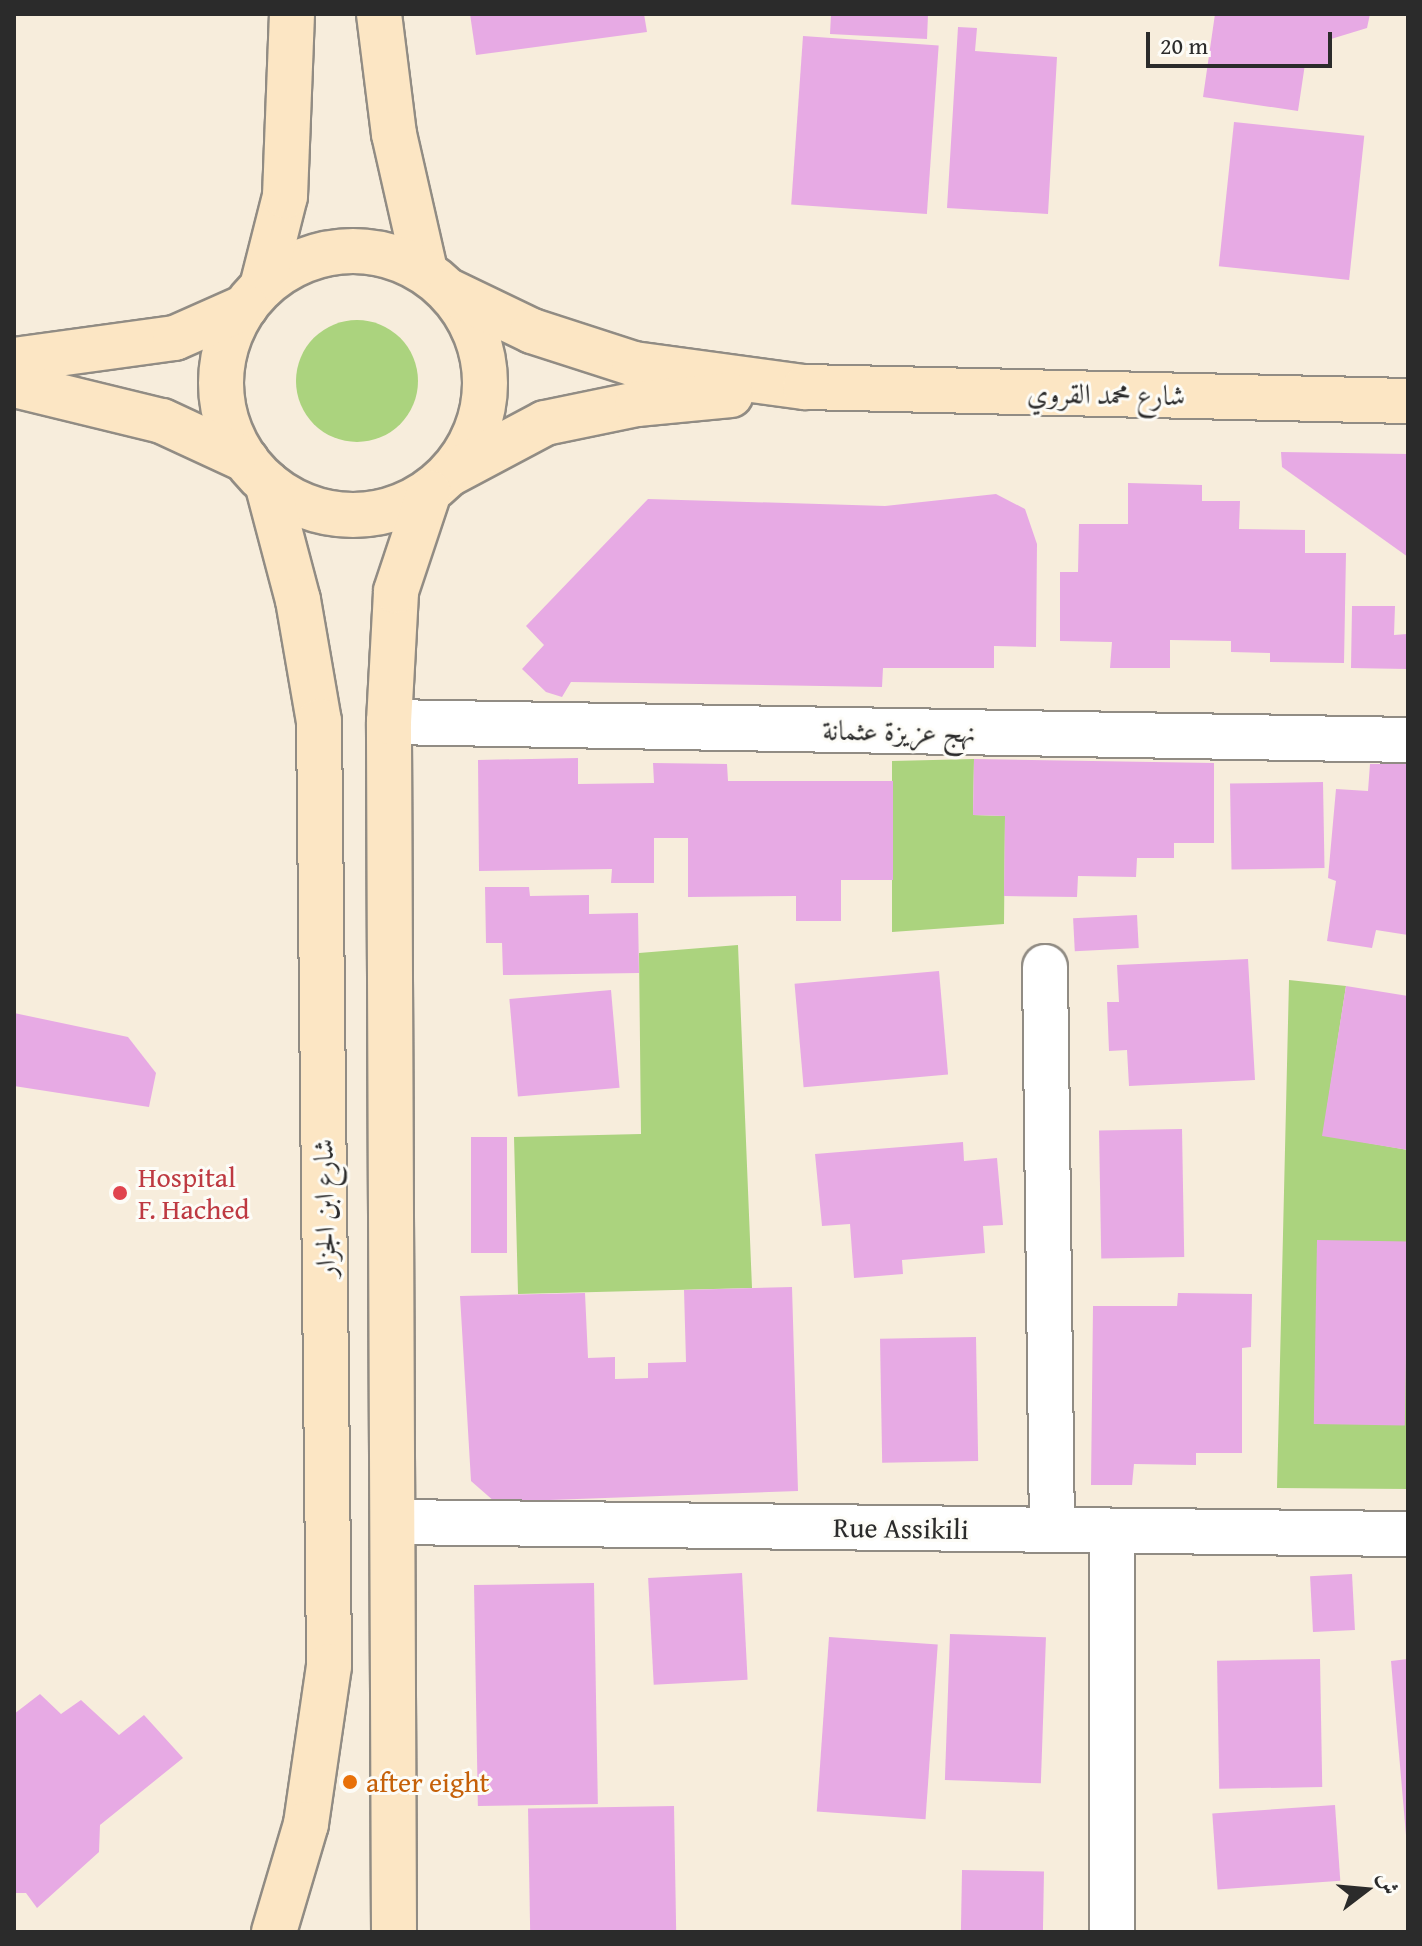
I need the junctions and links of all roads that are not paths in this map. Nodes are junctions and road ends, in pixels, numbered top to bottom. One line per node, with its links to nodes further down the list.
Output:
1 (292, 14): 4 (main road)
2 (379, 14): 3 (main road)
3 (438, 282): 4 (main road, شارع محمد القروي); 7 (main road, شارع محمد القروي); 10 (main road)
4 (253, 297): 5 (main road, شارع محمد القروي); 9 (main road, شارع محمد القروي)
5 (14, 360)
6 (14, 385): 9 (main road, شارع محمد القروي)
7 (805, 387): 8 (main road, شارع محمد القروي); 10 (main road, شارع محمد القروي)
8 (1408, 401)
9 (257, 472): 10 (main road, شارع محمد القروي); 18 (main road, شارع ابن الجزار)
10 (440, 483): 11 (main road)
11 (389, 722): 12 (street, نهج عزيزة عثمانة); 14 (main road)
12 (1408, 740)
13 (1045, 967): 15 (street)
14 (393, 1522): 15 (street, Rue Assikili); 19 (main road)
15 (1052, 1529): 16 (street, Rue Assikili)
16 (1112, 1531): 17 (street, Rue Assikili); 20 (street)
17 (1408, 1534)
18 (274, 1932)
19 (394, 1932)
20 (1112, 1932)

